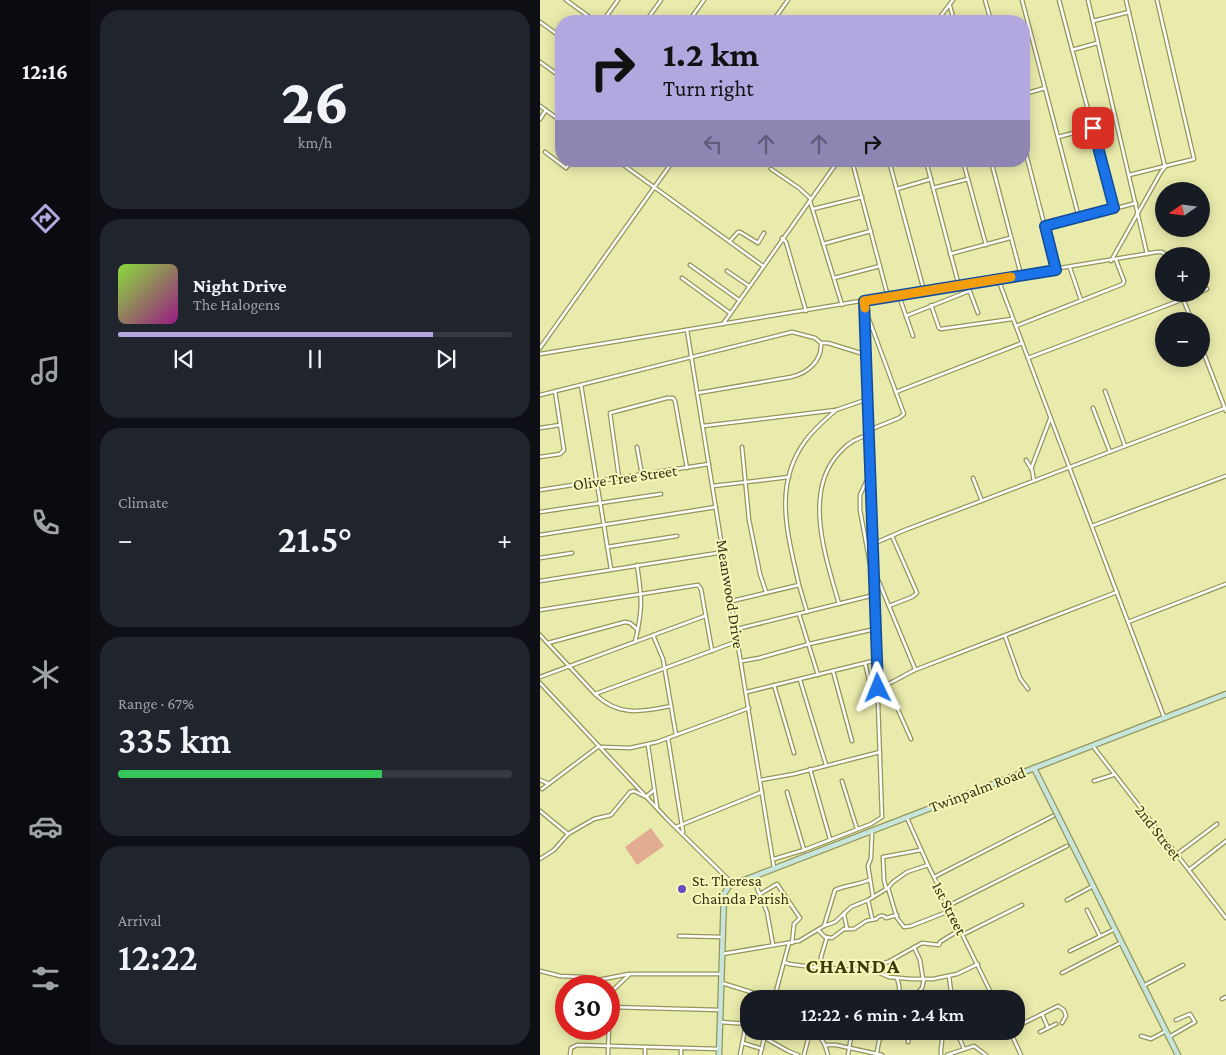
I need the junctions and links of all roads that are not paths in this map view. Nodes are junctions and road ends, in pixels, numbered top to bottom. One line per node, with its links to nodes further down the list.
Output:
1 (566, 0): 13 (street)
2 (618, 0): 17 (street)
3 (662, 0): 18 (street)
4 (788, 0): 20 (street)
5 (953, 0): 14 (street)
6 (985, 0): 23 (street)
7 (1022, 0): 24 (street)
8 (1059, 0): 30 (street)
9 (1088, 0): 25 (street)
10 (1126, 0): 15 (street)
11 (1157, 0): 52 (street)
12 (702, 1): 19 (street)
13 (572, 2): 16 (street)
14 (949, 5): 21 (street); 22 (street)
15 (1129, 12): 25 (street); 52 (street)
16 (588, 15)
17 (607, 15)
18 (651, 15)
19 (694, 15)
20 (777, 15)
21 (942, 15)
22 (952, 15)
23 (989, 15)
24 (1026, 15)
25 (1093, 21): 29 (street)
26 (540, 22): 28 (street)
27 (1030, 31): 33 (street)
28 (555, 33)
29 (1098, 43): 30 (street); 54 (street)
30 (1072, 50): 39 (street)
31 (540, 62): 32 (street)
32 (555, 72)
33 (1045, 88): 34 (street); 40 (street)
34 (1030, 92)
35 (540, 106): 36 (street)
36 (546, 110): 37 (street); 38 (street)
37 (555, 117)
38 (540, 119)
39 (1093, 128): 40 (street); 63 (street)
40 (1058, 137): 66 (street)
41 (545, 152): 42 (street)
42 (555, 160)
43 (626, 167): 57 (street)
44 (669, 167): 57 (street)
45 (834, 167): 61 (street)
46 (854, 167): 60 (street)
47 (891, 167): 59 (street)
48 (928, 167): 55 (street)
49 (965, 167): 56 (street)
50 (992, 167): 71 (street)
51 (1030, 167): 67 (street)
52 (1165, 167): 54 (street); 65 (street)
53 (771, 169): 61 (street)
54 (1129, 176): 62 (street)
55 (931, 179): 58 (street); 59 (street)
56 (968, 179): 58 (street); 74 (street)
57 (654, 188): 72 (street); 115 (street)
58 (934, 188): 76 (street)
59 (897, 189): 94 (street)
60 (862, 197): 64 (street); 68 (street)
61 (811, 200): 64 (street); 70 (street)
62 (1136, 203): 63 (street); 65 (street)
63 (1114, 208): 66 (street)
64 (813, 209): 73 (street)
65 (1138, 213): 77 (street); 79 (street)
66 (1079, 218): 67 (street)
67 (1045, 226): 84 (street)
68 (871, 231): 73 (street); 82 (street)
69 (764, 233): 72 (street)
70 (782, 238): 81 (street); 104 (street)
71 (1010, 238): 74 (street); 86 (street)
72 (729, 242): 81 (street)
73 (823, 244): 88 (street)
74 (986, 245): 76 (street)
75 (1155, 253): 77 (street)
76 (950, 254): 92 (street)
77 (1147, 254): 78 (street)
78 (1116, 260): 79 (street); 98 (street)
79 (1111, 261): 83 (street)
80 (690, 265): 97 (street)
81 (763, 266): 91 (street)
82 (880, 266): 88 (street); 96 (street)
83 (1070, 268): 84 (street); 98 (street)
84 (1056, 270): 86 (street)
85 (727, 271): 91 (street)
86 (1021, 275): 89 (street)
87 (682, 278): 105 (street)
88 (834, 278): 101 (street)
89 (998, 280): 90 (street); 108 (street)
90 (967, 284): 92 (street); 93 (street)
91 (749, 286): 97 (street)
92 (959, 286): 94 (street)
93 (969, 291): 102 (street); 106 (street)
94 (924, 292): 95 (street)
95 (899, 296): 96 (street); 107 (street)
96 (888, 297): 99 (street)
97 (739, 300): 105 (street)
98 (1082, 300): 110 (street)
99 (864, 301): 101 (street); 103 (street)
100 (1176, 302): 119 (street)
101 (842, 305): 104 (street)
102 (931, 306): 107 (street); 108 (street)
103 (865, 310): 117 (street); 124 (street)
104 (806, 311): 109 (street)
105 (730, 312): 109 (street)
106 (978, 313)
107 (906, 316): 112 (street)
108 (1012, 318): 110 (street)
109 (722, 324): 111 (street)
110 (1015, 326): 114 (street)
111 (687, 330): 116 (street); 118 (street, Meanwood Drive)
112 (913, 336)
113 (821, 343): 117 (street); 118 (street); 125 (street)
114 (1022, 344): 119 (street); 124 (street)
115 (540, 348)
116 (540, 354)
117 (867, 355): 127 (street)
118 (692, 358): 121 (street); 125 (street, Meanwood Drive)
119 (1028, 358): 131 (street)
120 (1209, 367): 129 (street)
121 (581, 385): 122 (street); 152 (street)
122 (555, 391): 126 (street); 132 (street)
123 (1105, 391): 138 (street)
124 (896, 392): 135 (street)
125 (698, 393): 133 (street, Meanwood Drive)
126 (540, 395)
127 (868, 399): 130 (street); 135 (street)
128 (1093, 408): 140 (street)
129 (1226, 409): 138 (street)
130 (836, 410): 133 (street); 149 (street)
131 (1050, 417): 145 (street); 146 (street)
132 (560, 425): 134 (street); 141 (street)
133 (703, 426): 143 (street, Meanwood Drive)
134 (540, 428)
135 (869, 430): 136 (street)
136 (870, 435): 153 (street); 184 (street)
137 (637, 446): 147 (street)
138 (1125, 446): 140 (street)
139 (742, 447): 155 (street)
140 (1110, 452): 145 (street)
141 (540, 457)
142 (1026, 460): 146 (street)
143 (709, 464): 144 (street, Olive Tree Street); 156 (street, Meanwood Drive)
144 (687, 468): 147 (street, Olive Tree Street); 150 (street)
145 (1069, 468): 154 (street); 164 (street)
146 (1031, 469): 154 (street)
147 (642, 475): 150 (street, Olive Tree Street)
148 (1226, 476): 164 (street)
149 (789, 477): 155 (street); 178 (street)
150 (619, 478): 152 (street, Olive Tree Street)
151 (974, 478): 159 (street)
152 (597, 481): 157 (street, Olive Tree Street); 160 (street)
153 (871, 481): 168 (street); 175 (street)
154 (1034, 481): 159 (street)
155 (746, 482): 156 (street); 179 (street)
156 (712, 486): 161 (street, Meanwood Drive)
157 (540, 490)
158 (661, 494): 160 (street)
159 (982, 501): 167 (street)
160 (600, 503): 162 (street); 163 (street)
161 (716, 507): 163 (street); 170 (street, Meanwood Drive)
162 (540, 512)
163 (604, 525): 165 (street); 169 (street)
164 (1092, 526): 180 (street)
165 (540, 535)
166 (677, 536): 169 (street)
167 (892, 536): 168 (street); 185 (street)
168 (873, 544): 175 (street)
169 (607, 547): 174 (street)
170 (724, 552): 173 (street); 183 (street, Meanwood Drive)
171 (572, 553): 172 (street)
172 (540, 558)
173 (637, 565): 174 (street); 181 (street)
174 (611, 569): 176 (street)
175 (874, 573): 182 (street); 185 (street)
176 (540, 581)
177 (1226, 584): 190 (street)
178 (799, 585): 179 (street); 187 (street)
179 (766, 592): 183 (street)
180 (1117, 592): 190 (street); 196 (street)
181 (642, 594): 186 (street); 189 (street); 193 (street)
182 (874, 596): 184 (street); 192 (street)
183 (732, 601): 191 (street, Meanwood Drive)
184 (839, 604): 187 (street)
185 (889, 606): 207 (street)
186 (540, 610)
187 (807, 612): 188 (street)
188 (799, 614): 191 (street); 200 (street)
189 (706, 616): 194 (street); 201 (street)
190 (1128, 622): 224 (street)
191 (736, 629): 197 (street, Meanwood Drive)
192 (875, 629): 200 (street); 203 (street)
193 (638, 630): 198 (street); 199 (street)
194 (653, 635): 198 (street); 206 (street)
195 (540, 636): 199 (street)
196 (1005, 636): 207 (street); 217 (street)
197 (738, 641): 201 (street); 202 (street, Meanwood Drive)
198 (635, 642): 205 (street)
199 (547, 643): 205 (street)
200 (809, 644): 202 (street); 209 (street)
201 (712, 651): 206 (street)
202 (742, 660): 218 (street, Meanwood Drive)
203 (877, 660): 204 (street); 216 (street)
204 (865, 663): 208 (street); 221 (street)
205 (569, 667): 210 (street); 219 (street)
206 (665, 669): 219 (street); 222 (street)
207 (915, 670): 214 (street)
208 (833, 671): 209 (street); 228 (street)
209 (818, 675): 211 (street)
210 (540, 677)
211 (800, 679): 213 (street); 234 (street)
212 (540, 683): 215 (street)
213 (774, 685): 218 (street); 233 (street)
214 (887, 685): 216 (street); 227 (street)
215 (542, 688): 231 (street)
216 (878, 688): 221 (street)
217 (1028, 689)
218 (747, 692): 223 (street, Meanwood Drive)
219 (595, 694): 222 (street)
220 (1226, 694): 224 (main road, Twinpalm Road)
221 (878, 703): 232 (street)
222 (671, 706): 225 (street)
223 (749, 708): 225 (street); 239 (street, Meanwood Drive)
224 (1164, 717): 230 (main road, Twinpalm Road)
225 (676, 735): 226 (street)
226 (668, 738): 229 (street); 252 (street)
227 (911, 739)
228 (852, 742)
229 (648, 745): 231 (street); 244 (street)
230 (1092, 745): 235 (main road, Twinpalm Road); 237 (street, 2nd Street)
231 (600, 746): 242 (street); 247 (street)
232 (880, 752): 234 (street); 255 (street)
233 (794, 753)
234 (826, 765): 236 (street)
235 (1034, 768): 250 (main road, Twinpalm Road); 274 (main road)
236 (810, 769): 239 (street); 259 (street)
237 (1114, 775): 241 (street); 264 (street, 2nd Street)
238 (540, 780): 242 (street)
239 (761, 780): 245 (street, Meanwood Drive)
240 (842, 781): 255 (street)
241 (1094, 781)
242 (549, 784): 243 (street)
243 (542, 789)
244 (654, 790): 247 (street); 248 (street)
245 (763, 792): 252 (street); 266 (street, Meanwood Drive)
246 (787, 792): 262 (street)
247 (648, 797): 248 (street); 257 (street)
248 (658, 808): 254 (street)
249 (540, 811): 257 (street)
250 (907, 816): 256 (main road, Twinpalm Road); 263 (street, 1st Street)
251 (1053, 816): 271 (street)
252 (682, 824): 254 (street); 258 (street)
253 (1217, 824): 264 (street)
254 (676, 827): 258 (street)
255 (857, 829): 259 (street)
256 (872, 830): 268 (main road, Twinpalm Road); 272 (street)
257 (568, 834): 265 (street)
258 (684, 834): 273 (street)
259 (830, 840): 262 (street)
260 (1226, 841): 269 (street)
261 (1067, 846): 280 (street)
262 (804, 850): 266 (street)
263 (921, 850): 267 (street, 1st Street); 275 (street)
264 (1177, 854): 269 (street, 2nd Street)
265 (540, 859)
266 (774, 859): 268 (street, Meanwood Drive)
267 (928, 865): 275 (street); 282 (street, 1st Street)
268 (777, 867): 270 (main road, Twinpalm Road)
269 (1189, 870): 287 (street, 2nd Street)
270 (756, 875): 273 (main road, Twinpalm Road); 276 (street)
271 (936, 876)
272 (869, 880): 277 (street); 288 (street)
273 (731, 885): 296 (main road)
274 (1093, 886): 279 (street); 290 (main road)
275 (887, 888): 277 (street); 285 (street)
276 (760, 894): 299 (street); 300 (street)
277 (873, 897): 278 (street)
278 (868, 900): 284 (street); 286 (street)
279 (1067, 900)
280 (952, 904)
281 (1022, 905): 293 (street)
282 (952, 910): 285 (street); 289 (street, 1st Street)
283 (1087, 910): 295 (street)
284 (844, 914): 288 (street); 292 (street)
285 (896, 915): 286 (street)
286 (872, 918): 292 (street)
287 (1226, 918)
288 (824, 926): 291 (street)
289 (961, 929): 293 (street, 1st Street); 301 (street)
290 (1115, 929): 295 (street); 298 (main road)
291 (818, 930): 297 (street); 299 (street)
292 (847, 930): 297 (street)
293 (964, 934): 305 (street, 1st Street)
294 (679, 936): 296 (street)
295 (1100, 936): 302 (street)
296 (723, 937): 303 (main road)
297 (828, 937): 307 (street)
298 (1122, 942): 311 (street); 318 (main road)
299 (791, 943): 300 (street); 304 (street)
300 (773, 945): 303 (street)
301 (914, 947): 308 (street); 315 (street)
302 (1070, 951)
303 (722, 954): 312 (main road)
304 (784, 962): 307 (street); 320 (street)
305 (978, 964): 313 (street); 324 (street, 1st Street)
306 (1183, 966): 318 (street)
307 (821, 967): 308 (street)
308 (876, 970): 314 (street)
309 (540, 971): 310 (street)
310 (633, 973): 312 (street); 316 (street)
311 (1062, 973)
312 (722, 974): 317 (main road)
313 (949, 976): 315 (street); 323 (street)
314 (897, 978): 315 (street); 321 (street)
315 (924, 979): 322 (street)
316 (620, 983)
317 (722, 983): 319 (street); 326 (main road)
318 (1143, 986): 335 (main road)
319 (745, 990)
320 (776, 990)
321 (899, 990)
322 (920, 990)
323 (951, 990)
324 (990, 990)
325 (620, 1007): 326 (street)
326 (721, 1010): 329 (main road)
327 (1042, 1014): 330 (street); 332 (street); 334 (street)
328 (1176, 1020): 338 (street)
329 (720, 1022): 331 (street); 356 (main road)
330 (1025, 1022)
331 (740, 1023)
332 (1062, 1023)
333 (1056, 1024): 334 (street)
334 (1048, 1028): 336 (street)
335 (1166, 1031): 337 (street); 338 (main road)
336 (1040, 1032)
337 (1141, 1036)
338 (1169, 1037): 377 (main road)
339 (608, 1040): 352 (street)
340 (743, 1040): 350 (street)
341 (764, 1040): 357 (street)
342 (768, 1040): 360 (street)
343 (809, 1040): 369 (street)
344 (822, 1040): 351 (street)
345 (850, 1040): 355 (street)
346 (880, 1040): 359 (street)
347 (943, 1040): 373 (street)
348 (960, 1040): 358 (street)
349 (1013, 1040): 376 (street)
350 (742, 1043): 357 (street); 366 (street)
351 (826, 1045): 355 (street); 370 (street)
352 (608, 1046): 353 (street); 361 (street); 362 (street)
353 (645, 1046): 354 (street); 363 (street)
354 (681, 1048): 356 (street); 364 (street)
355 (849, 1048): 359 (street); 371 (street)
356 (720, 1049): 365 (main road)
357 (762, 1049): 367 (street)
358 (964, 1049): 374 (street); 375 (street)
359 (877, 1053): 372 (street)
360 (793, 1054): 368 (street)
361 (570, 1055)
362 (608, 1055)
363 (645, 1055)
364 (681, 1055)
365 (719, 1055)
366 (740, 1055)
367 (760, 1055)
368 (798, 1055)
369 (804, 1055)
370 (828, 1055)
371 (848, 1055)
372 (882, 1055)
373 (941, 1055)
374 (946, 1055)
375 (986, 1055)
376 (1019, 1055)
377 (1178, 1055)

